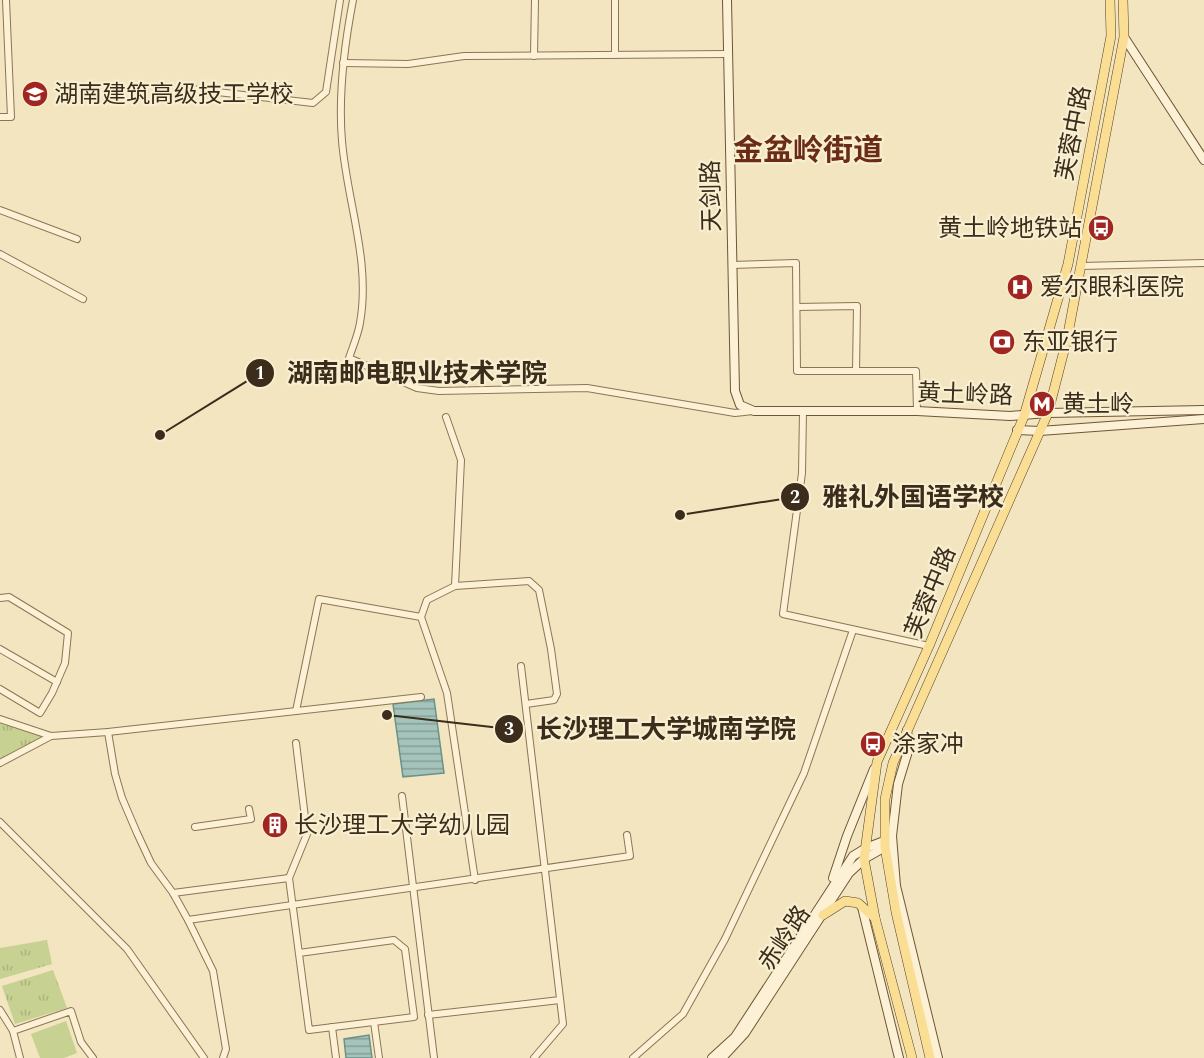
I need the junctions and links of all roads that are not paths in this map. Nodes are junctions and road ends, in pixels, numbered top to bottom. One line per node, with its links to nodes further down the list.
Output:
1 (6, 0): 15 (street)
2 (340, 0): 14 (street)
3 (353, 0): 13 (street)
4 (535, 0): 12 (street)
5 (615, 0): 11 (street)
6 (727, 0): 10 (street, 天剑路)
7 (1108, 0): 31 (main road, 芙蓉中路)
8 (1123, 0): 9 (main road, 芙蓉中路)
9 (1124, 37): 16 (street); 22 (main road, 芙蓉中路)
10 (727, 54): 11 (street); 21 (street, 天剑路)
11 (615, 55): 12 (street)
12 (534, 56): 13 (street)
13 (344, 63): 27 (street)
14 (192, 89)
15 (0, 117)
16 (1204, 160)
17 (0, 210): 18 (street)
18 (77, 239)
19 (0, 254): 23 (street)
20 (1204, 262): 22 (street)
21 (732, 266): 24 (street); 27 (street, 天剑路)
22 (1081, 266): 30 (main road, 芙蓉中路)
23 (82, 299)
24 (797, 307): 25 (street); 25 (street)
25 (856, 371): 29 (street)
26 (1204, 410): 30 (street, 黄土岭路)
27 (754, 411): 28 (street, 黄土岭路)
28 (804, 411): 29 (street, 黄土岭路); 39 (street)
29 (917, 411): 31 (street, 黄土岭路)
30 (1048, 413): 31 (street, 黄土岭路); 35 (main road, 芙蓉中路)
31 (1024, 416): 34 (main road, 芙蓉中路)
32 (446, 417): 36 (street)
33 (1204, 420): 35 (street, 黄土岭路)
34 (1017, 430): 35 (street, 黄土岭路); 40 (main road, 芙蓉中路)
35 (1040, 431): 49 (main road, 芙蓉中路)
36 (455, 586): 38 (street); 46 (street)
37 (0, 598): 43 (street)
38 (420, 617): 47 (street); 65 (street)
39 (853, 630): 40 (street); 89 (street)
40 (929, 646): 53 (main road, 芙蓉中路)
41 (0, 649): 43 (street)
42 (521, 666): 46 (street)
43 (57, 682): 44 (street)
44 (0, 689)
45 (421, 697): 47 (street)
46 (526, 704): 63 (street)
47 (296, 711): 50 (street)
48 (0, 719): 51 (street)
49 (907, 730): 60 (main road, 芙蓉中路); 95 (street)
50 (108, 732): 51 (street); 68 (street)
51 (51, 736): 54 (street)
52 (296, 743): 64 (street)
53 (877, 762): 61 (main road, 芙蓉中路); 67 (street, 赤岭路)
54 (0, 763)
55 (402, 796): 66 (street)
56 (249, 809): 58 (street)
57 (0, 822): 83 (street)
58 (195, 826)
59 (627, 835): 63 (street)
60 (884, 844): 61 (street, 赤岭路); 62 (street, 赤岭路); 94 (main road, 芙蓉中路)
61 (866, 848): 62 (main road, 芙蓉中路); 67 (street, 赤岭路)
62 (864, 859): 71 (street, 赤岭路); 72 (main road, 芙蓉中路)
63 (544, 869): 65 (street); 75 (street)
64 (289, 878): 68 (street); 69 (street)
65 (475, 880): 66 (street)
66 (413, 889): 69 (street); 77 (street)
67 (830, 890): 90 (street, 赤岭路)
68 (173, 893): 73 (street)
69 (293, 906): 73 (street); 74 (street)
70 (862, 908): 71 (main road); 72 (main road); 92 (street)
71 (823, 915): 91 (street, 赤岭路)
72 (875, 918): 93 (main road, 芙蓉中路)
73 (188, 920): 84 (street)
74 (299, 953): 78 (street); 79 (street)
75 (560, 1000): 77 (street); 88 (street)
76 (0, 1010): 80 (street)
77 (428, 1015): 87 (street)
78 (374, 1022): 79 (street); 86 (street)
79 (332, 1027): 85 (street)
80 (13, 1031): 81 (street); 82 (street)
81 (20, 1058)
82 (93, 1058)
83 (204, 1058)
84 (223, 1058)
85 (336, 1058)
86 (379, 1058)
87 (434, 1058)
88 (534, 1058)
89 (633, 1058)
90 (712, 1058)
91 (722, 1058)
92 (899, 1058)
93 (912, 1058)
94 (930, 1058)
95 (938, 1058)

